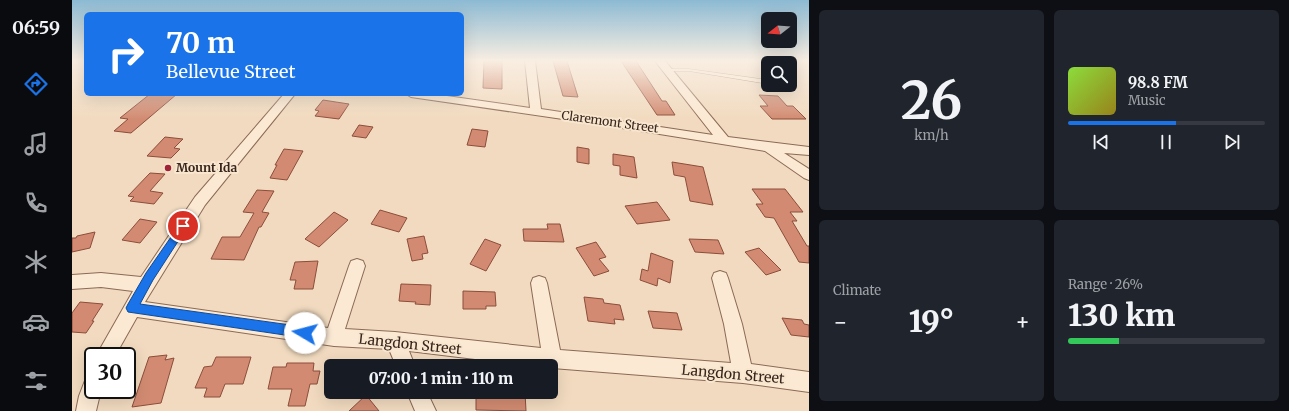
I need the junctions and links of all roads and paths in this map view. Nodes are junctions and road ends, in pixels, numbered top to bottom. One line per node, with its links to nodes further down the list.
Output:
1 (532, 80): 5 (street)
2 (676, 80): 6 (street)
3 (288, 96): 14 (street)
4 (425, 96): 5 (street, Claremont Street)
5 (536, 112): 6 (street, Claremont Street)
6 (723, 139): 7 (street, Claremont Street)
7 (768, 148): 8 (street, Claremont Street); 9 (street)
8 (809, 151)
9 (809, 175)
10 (357, 266): 16 (street)
11 (720, 278): 22 (street)
12 (72, 282): 14 (street)
13 (539, 283): 20 (street)
14 (145, 285): 15 (street)
15 (132, 308): 16 (street, Langdon Street); 18 (street)
16 (334, 337): 17 (street, Langdon Street)
17 (395, 341): 19 (street); 20 (street, Langdon Street)
18 (110, 347)
19 (403, 359)
20 (552, 359)
21 (558, 359): 22 (street, Langdon Street)
22 (743, 373): 23 (street, Langdon Street)
23 (809, 382)
24 (88, 399): 26 (street)
25 (420, 399): 27 (street)
26 (86, 411)
27 (426, 411)

